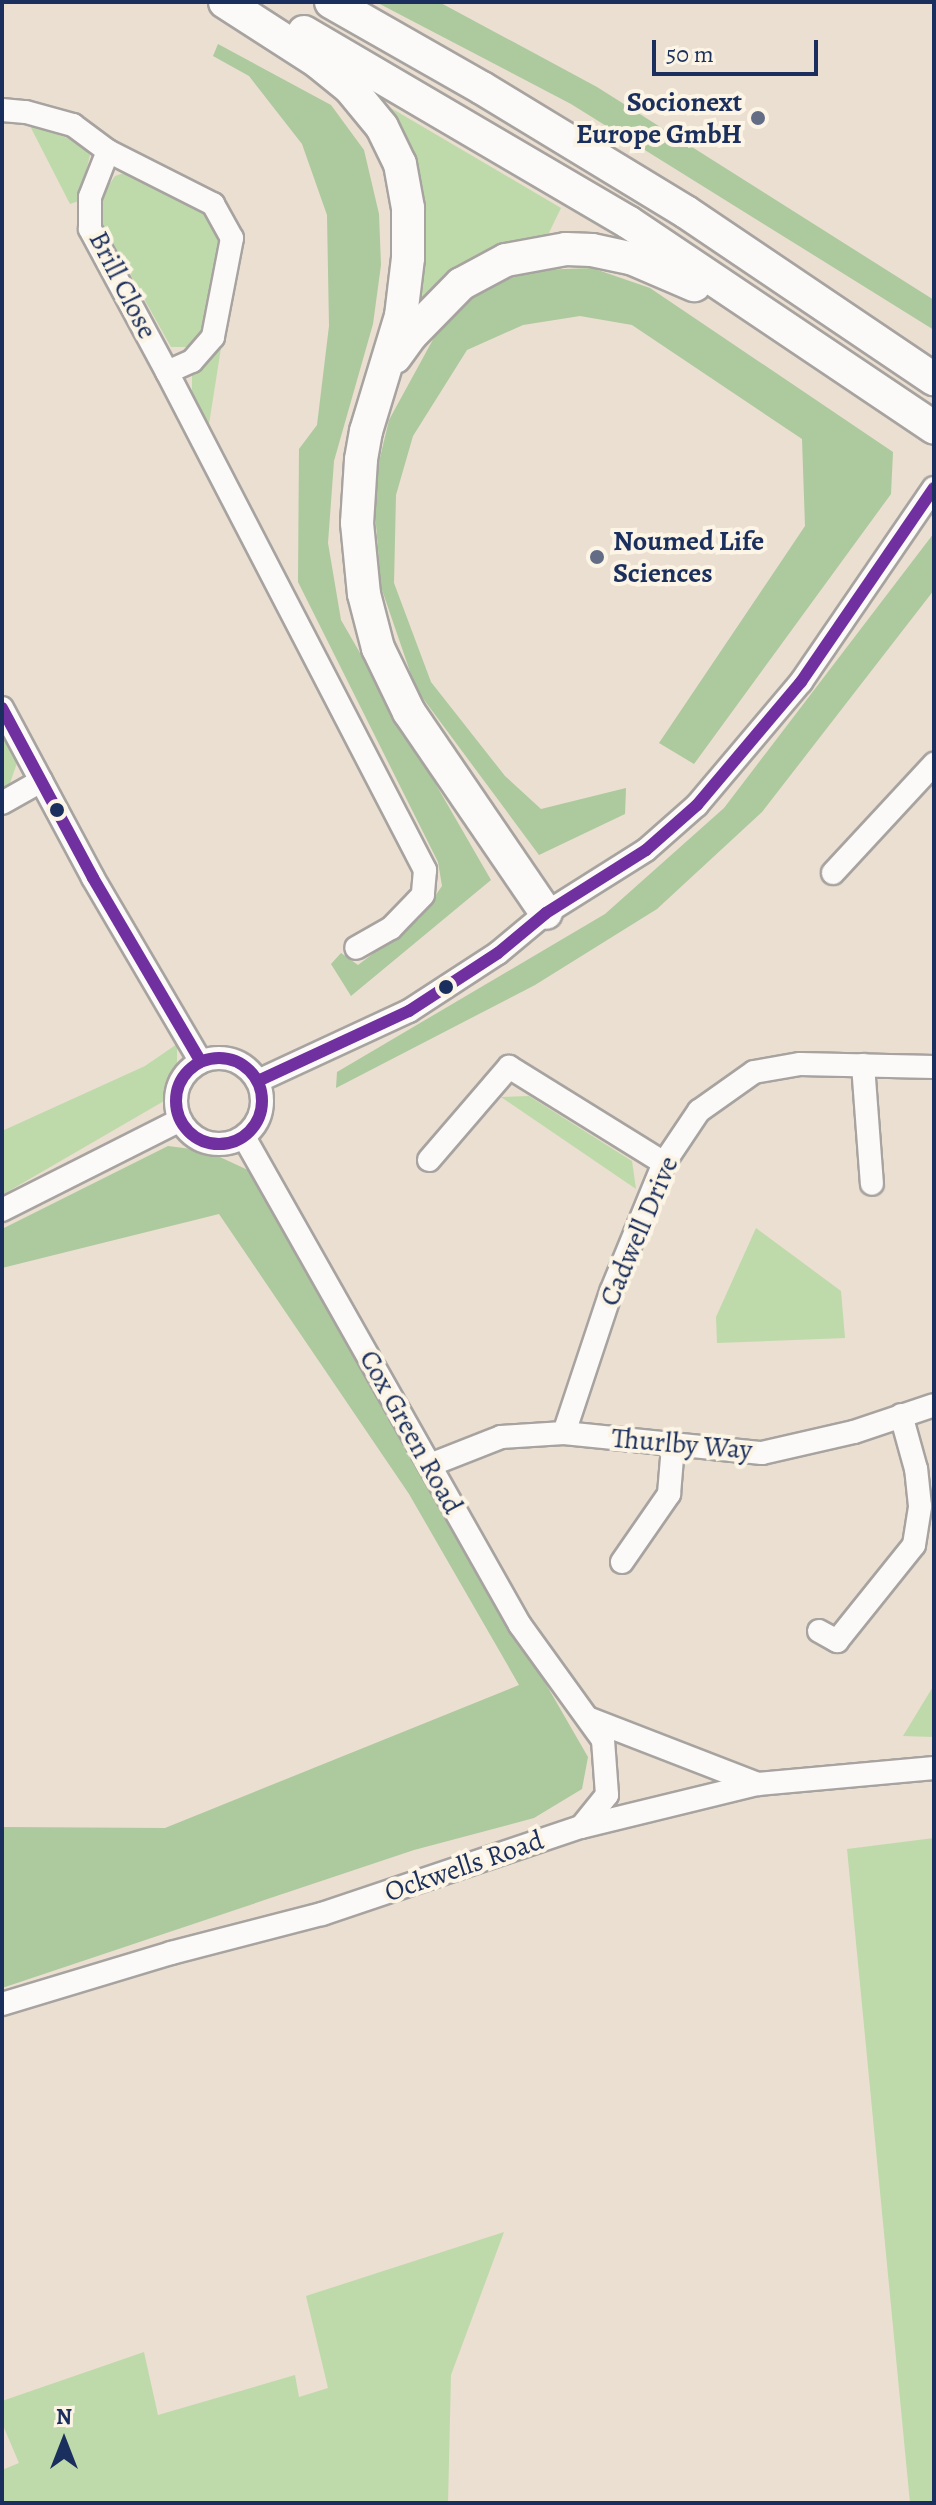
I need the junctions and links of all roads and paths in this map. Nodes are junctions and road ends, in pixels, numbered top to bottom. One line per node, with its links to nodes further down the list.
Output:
1 (225, 2): 7 (highway)
2 (248, 2): 6 (highway)
3 (331, 2): 9 (highway)
4 (2, 110): 5 (street, Brill Close)
5 (108, 151): 8 (street, Brill Close); 8 (street, Brill Close)
6 (822, 349): 7 (highway); 10 (highway)
7 (386, 369): 17 (highway)
8 (167, 372): 18 (street, Brill Close)
9 (934, 379)
10 (934, 428)
11 (934, 488): 17 (street)
12 (2, 708): 14 (street)
13 (934, 764): 16 (street)
14 (41, 781): 15 (street); 19 (street)
15 (2, 803)
16 (833, 873)
17 (546, 913): 22 (street)
18 (356, 948)
19 (201, 1062): 22 (street); 23 (street)
20 (863, 1065): 21 (street, Cadwell Drive); 26 (street, Cadwell Drive); 27 (street)
21 (934, 1067)
22 (258, 1081): 24 (street)
23 (180, 1120): 24 (street); 28 (street)
24 (244, 1137): 33 (street, Cox Green Road)
25 (429, 1160): 26 (street)
26 (664, 1163): 31 (street, Cadwell Drive)
27 (872, 1184)
28 (2, 1210)
29 (934, 1405): 30 (street, Thurlby Way)
30 (901, 1415): 32 (street, Thurlby Way); 35 (street)
31 (564, 1433): 32 (street, Thurlby Way); 33 (street, Thurlby Way)
32 (673, 1446): 34 (street)
33 (430, 1465): 36 (street, Cox Green Road)
34 (621, 1560)
35 (819, 1631)
36 (590, 1719): 38 (street); 39 (street, Cox Green Road)
37 (934, 1768): 38 (street, Ockwells Road)
38 (758, 1784): 39 (street, Ockwells Road)
39 (581, 1827): 40 (street, Ockwells Road)
40 (2, 2004)

